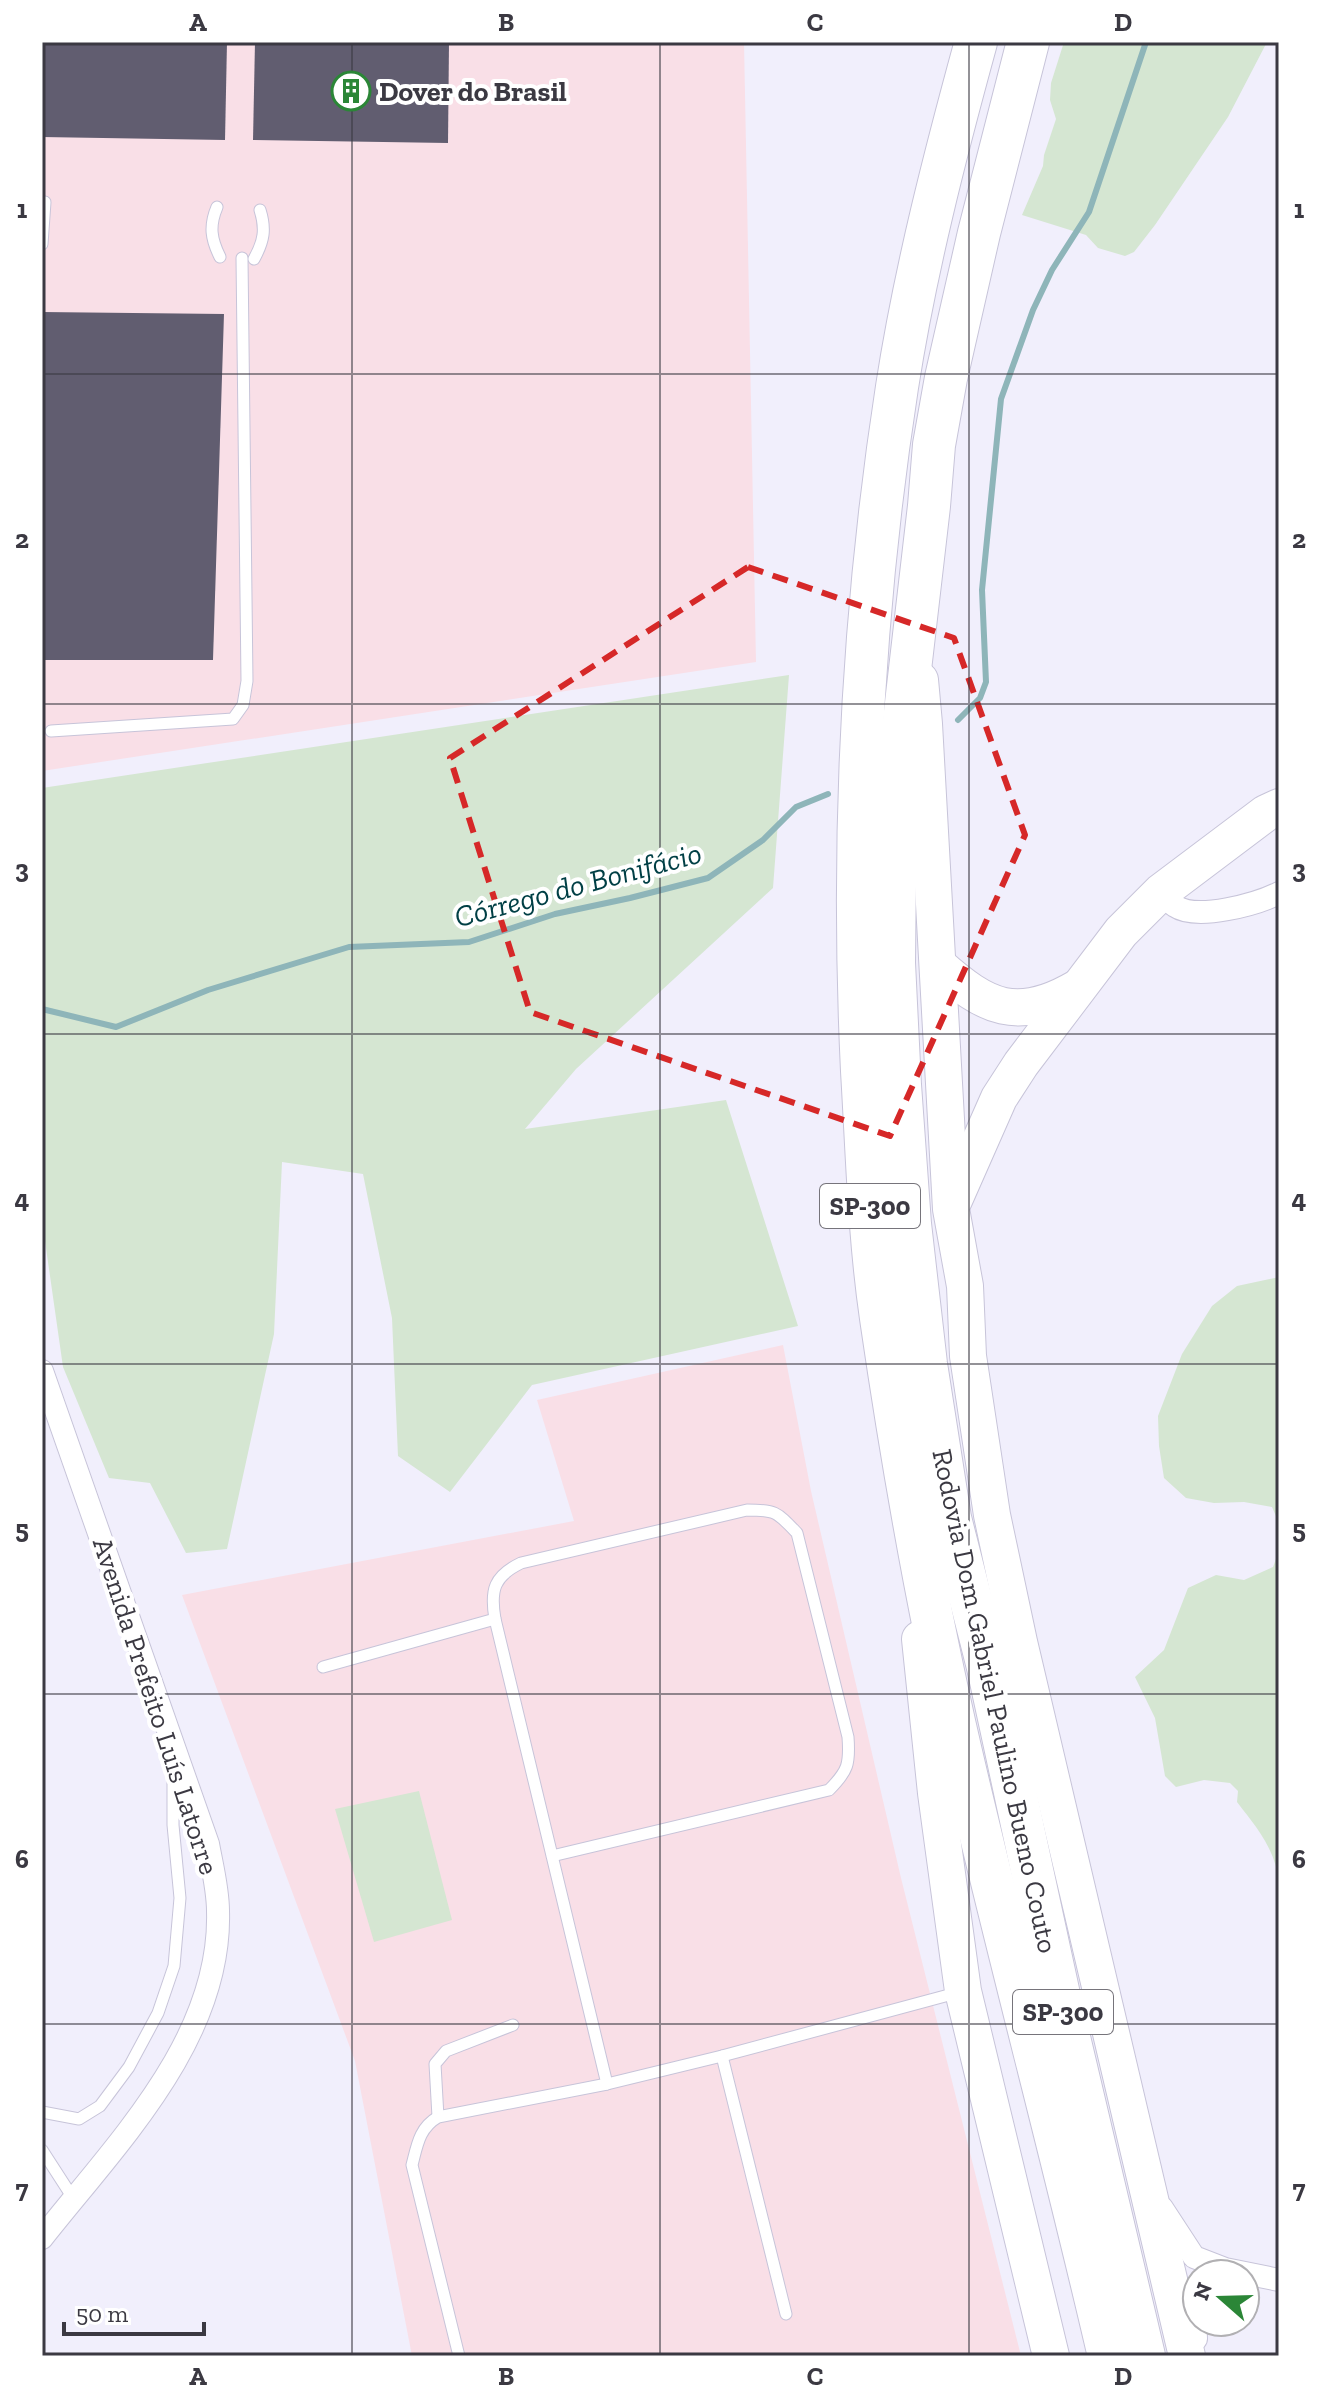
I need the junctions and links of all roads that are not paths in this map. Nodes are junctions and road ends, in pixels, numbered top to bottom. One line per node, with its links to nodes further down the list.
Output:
1 (946, 42): 12 (highway)
2 (976, 42): 12 (highway, Rodovia Dom Gabriel Paulino Bueno Couto / SP-300)
3 (1028, 42): 9 (highway, Rodovia Dom Gabriel Paulino Bueno Couto / SP-300)
4 (45, 202): 7 (lane)
5 (217, 207): 8 (lane)
6 (260, 210): 10 (lane)
7 (42, 244)
8 (220, 257)
9 (915, 631): 15 (main road); 39 (highway, Rodovia Dom Gabriel Paulino Bueno Couto / SP-300)
10 (51, 731)
11 (1275, 807): 13 (main road)
12 (857, 885): 19 (highway, Rodovia Dom Gabriel Paulino Bueno Couto / SP-300)
13 (1161, 892): 14 (street); 16 (main road)
14 (1279, 893)
15 (938, 965): 16 (main road); 17 (main road)
16 (1077, 988): 17 (main road)
17 (951, 1209): 31 (main road)
18 (42, 1371): 22 (street, Avenida Prefeito Luís Latorre)
19 (898, 1420): 24 (main road); 38 (highway, Rodovia Dom Gabriel Paulino Bueno Couto / SP-300)
20 (495, 1619): 21 (lane); 23 (lane); 23 (lane)
21 (323, 1667)
22 (172, 1742): 28 (lane); 32 (street, Avenida Prefeito Luís Latorre)
23 (552, 1856): 27 (lane)
24 (963, 1991): 26 (lane); 37 (main road)
25 (513, 2025): 29 (lane)
26 (722, 2056): 27 (lane); 35 (lane)
27 (607, 2084): 29 (lane)
28 (42, 2112)
29 (438, 2117): 36 (lane)
30 (42, 2150): 32 (lane)
31 (1145, 2179): 34 (street); 40 (main road)
32 (73, 2198): 33 (street, Avenida Prefeito Luís Latorre)
33 (42, 2238)
34 (1278, 2279)
35 (786, 2314)
36 (459, 2356)
37 (1051, 2356)
38 (1109, 2356)
39 (1144, 2356)
40 (1187, 2356)

